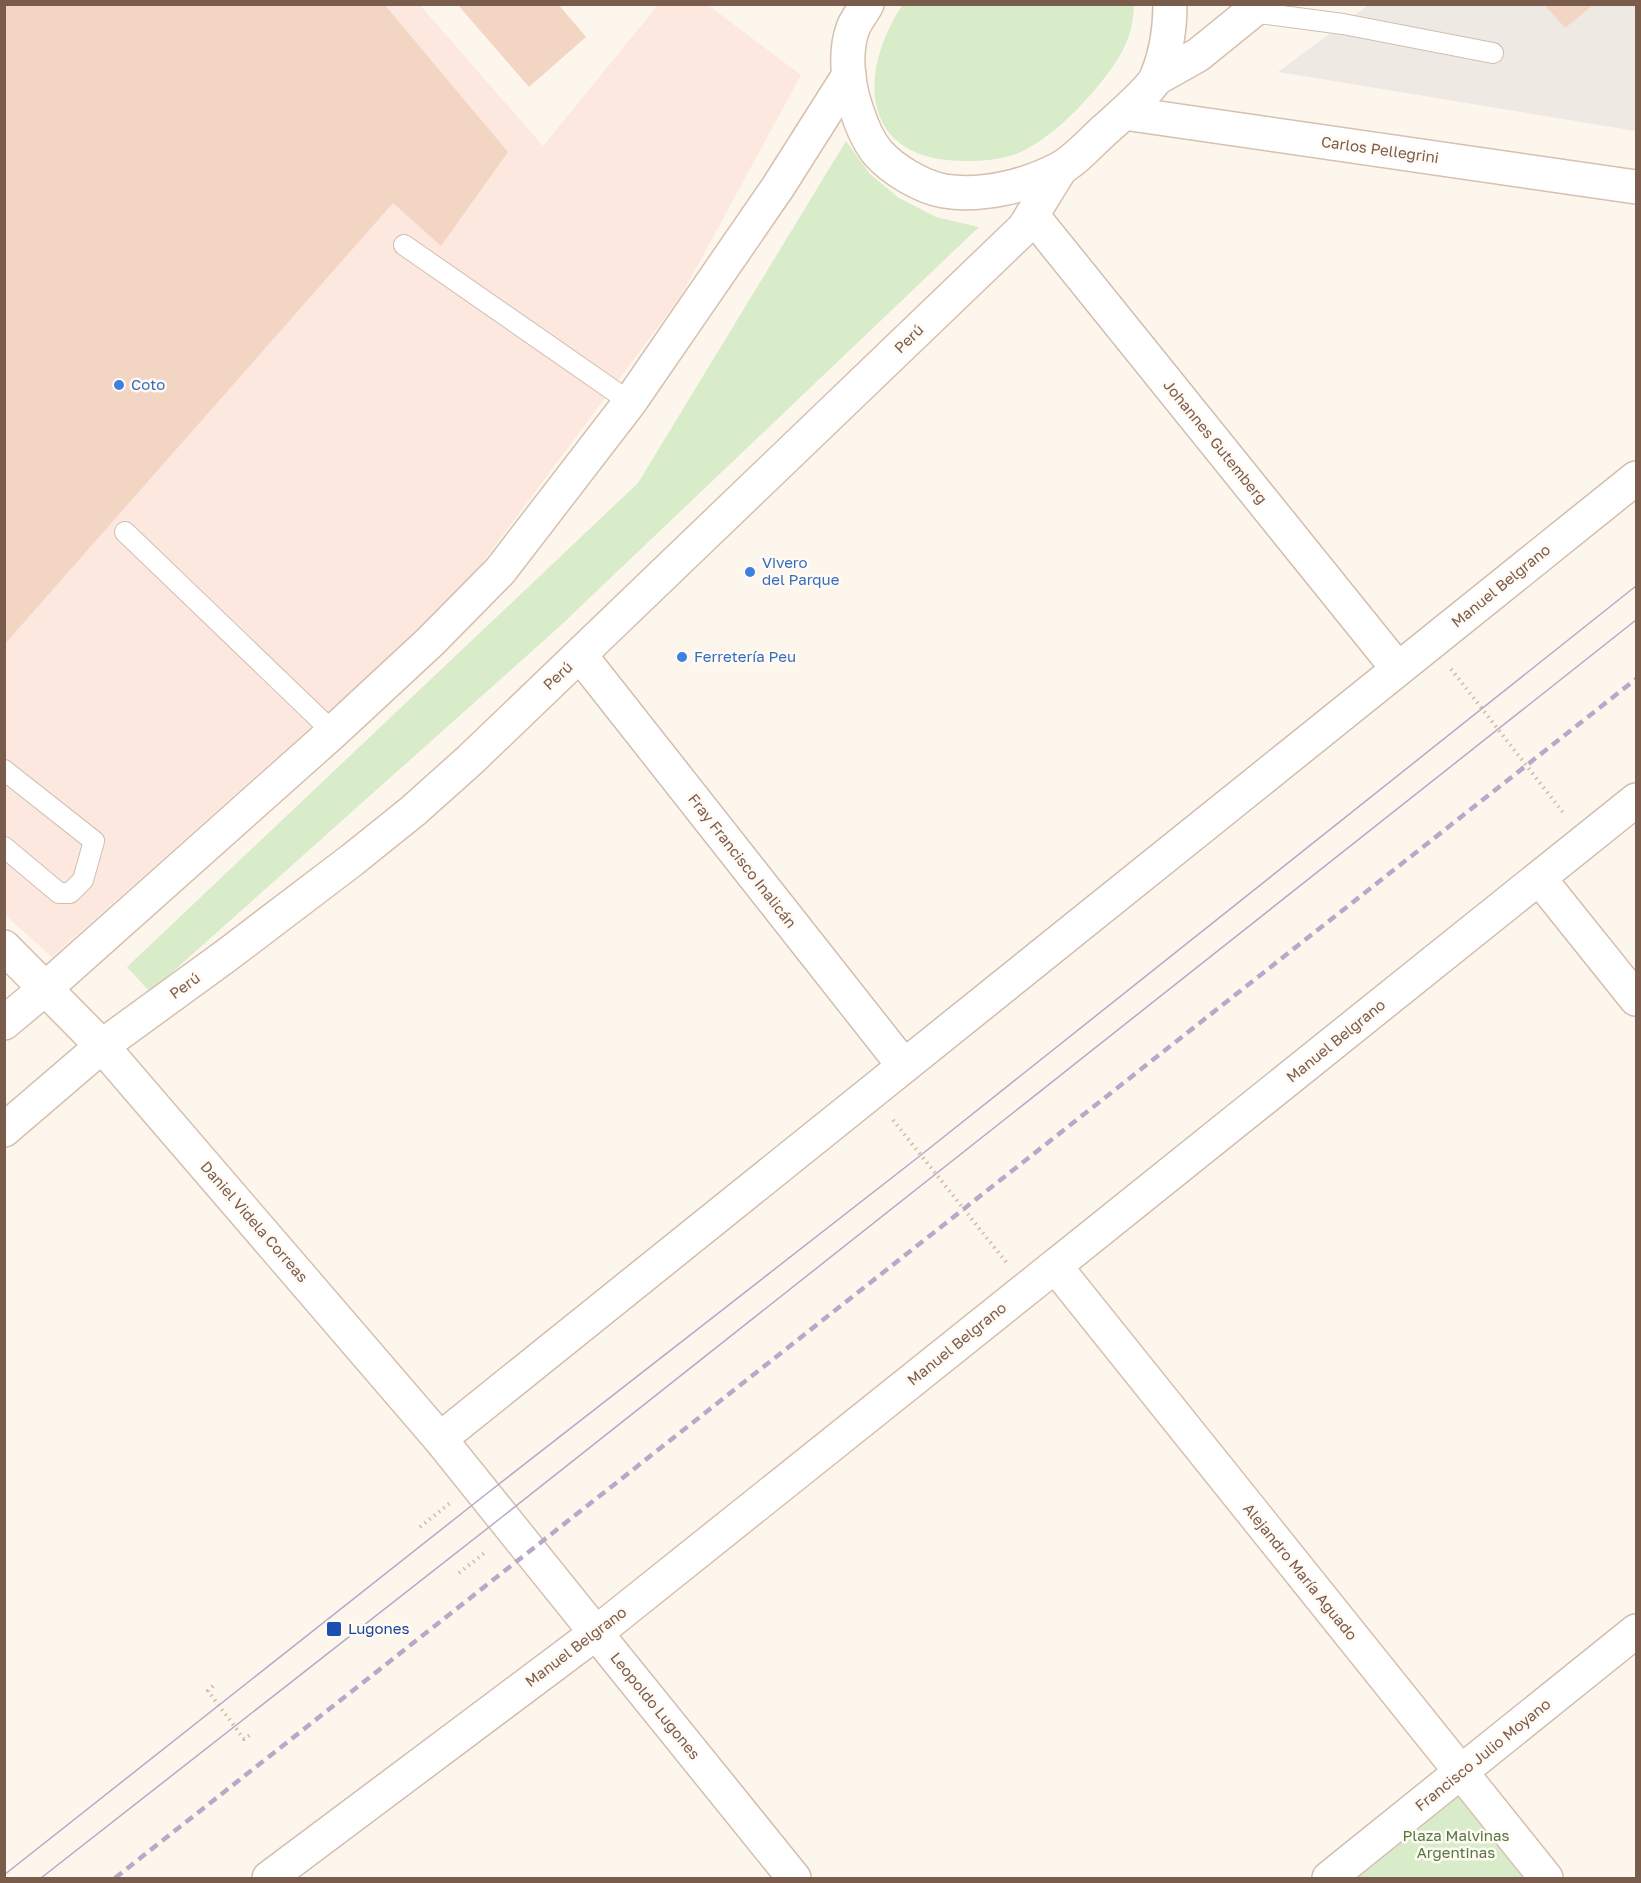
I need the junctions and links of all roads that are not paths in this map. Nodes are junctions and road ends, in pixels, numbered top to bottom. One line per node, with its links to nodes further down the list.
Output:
1 (1170, 4): 6 (street)
2 (1256, 8): 4 (lane); 6 (street)
3 (856, 12): 5 (street)
4 (1493, 52)
5 (849, 75): 8 (street); 12 (street)
6 (1157, 78): 7 (street)
7 (1124, 113): 8 (street); 9 (street, Carlos Pellegrini)
8 (1061, 168): 10 (street, Perú)
9 (1636, 187)
10 (1032, 215): 15 (street, Perú); 16 (street, Johannes Gutemberg)
11 (404, 245): 12 (lane)
12 (630, 402): 17 (street)
13 (1636, 478): 16 (street, Manuel Belgrano)
14 (124, 532): 17 (lane)
15 (580, 655): 26 (street, Perú); 27 (street, Fray Francisco Inalicán)
16 (1398, 669): 27 (street, Manuel Belgrano)
17 (333, 732): 23 (street)
18 (4, 770): 20 (lane)
19 (1636, 800): 21 (street, Manuel Belgrano)
20 (4, 848)
21 (1539, 878): 24 (street); 29 (street, Manuel Belgrano)
22 (4, 947): 23 (street, Daniel Videla Correas)
23 (46, 988): 25 (street); 26 (street, Daniel Videla Correas)
24 (1636, 999)
25 (4, 1023)
26 (102, 1046): 28 (street, Perú); 30 (street, Daniel Videla Correas)
27 (904, 1066): 30 (street, Manuel Belgrano)
28 (4, 1130)
29 (1055, 1266): 33 (street, Manuel Belgrano); 34 (street, Alejandro María Aguado)
30 (440, 1439): 31 (street, Daniel Videla Correas)
31 (494, 1506): 33 (street, Leopoldo Lugones)
32 (1636, 1631): 34 (street, Francisco Julio Moyano)
33 (596, 1633): 35 (street, Manuel Belgrano); 36 (street, Leopoldo Lugones)
34 (1461, 1773): 37 (street, Francisco Julio Moyano); 38 (street, Alejandro María Aguado)
35 (269, 1878)
36 (794, 1878)
37 (1329, 1878)
38 (1546, 1878)

